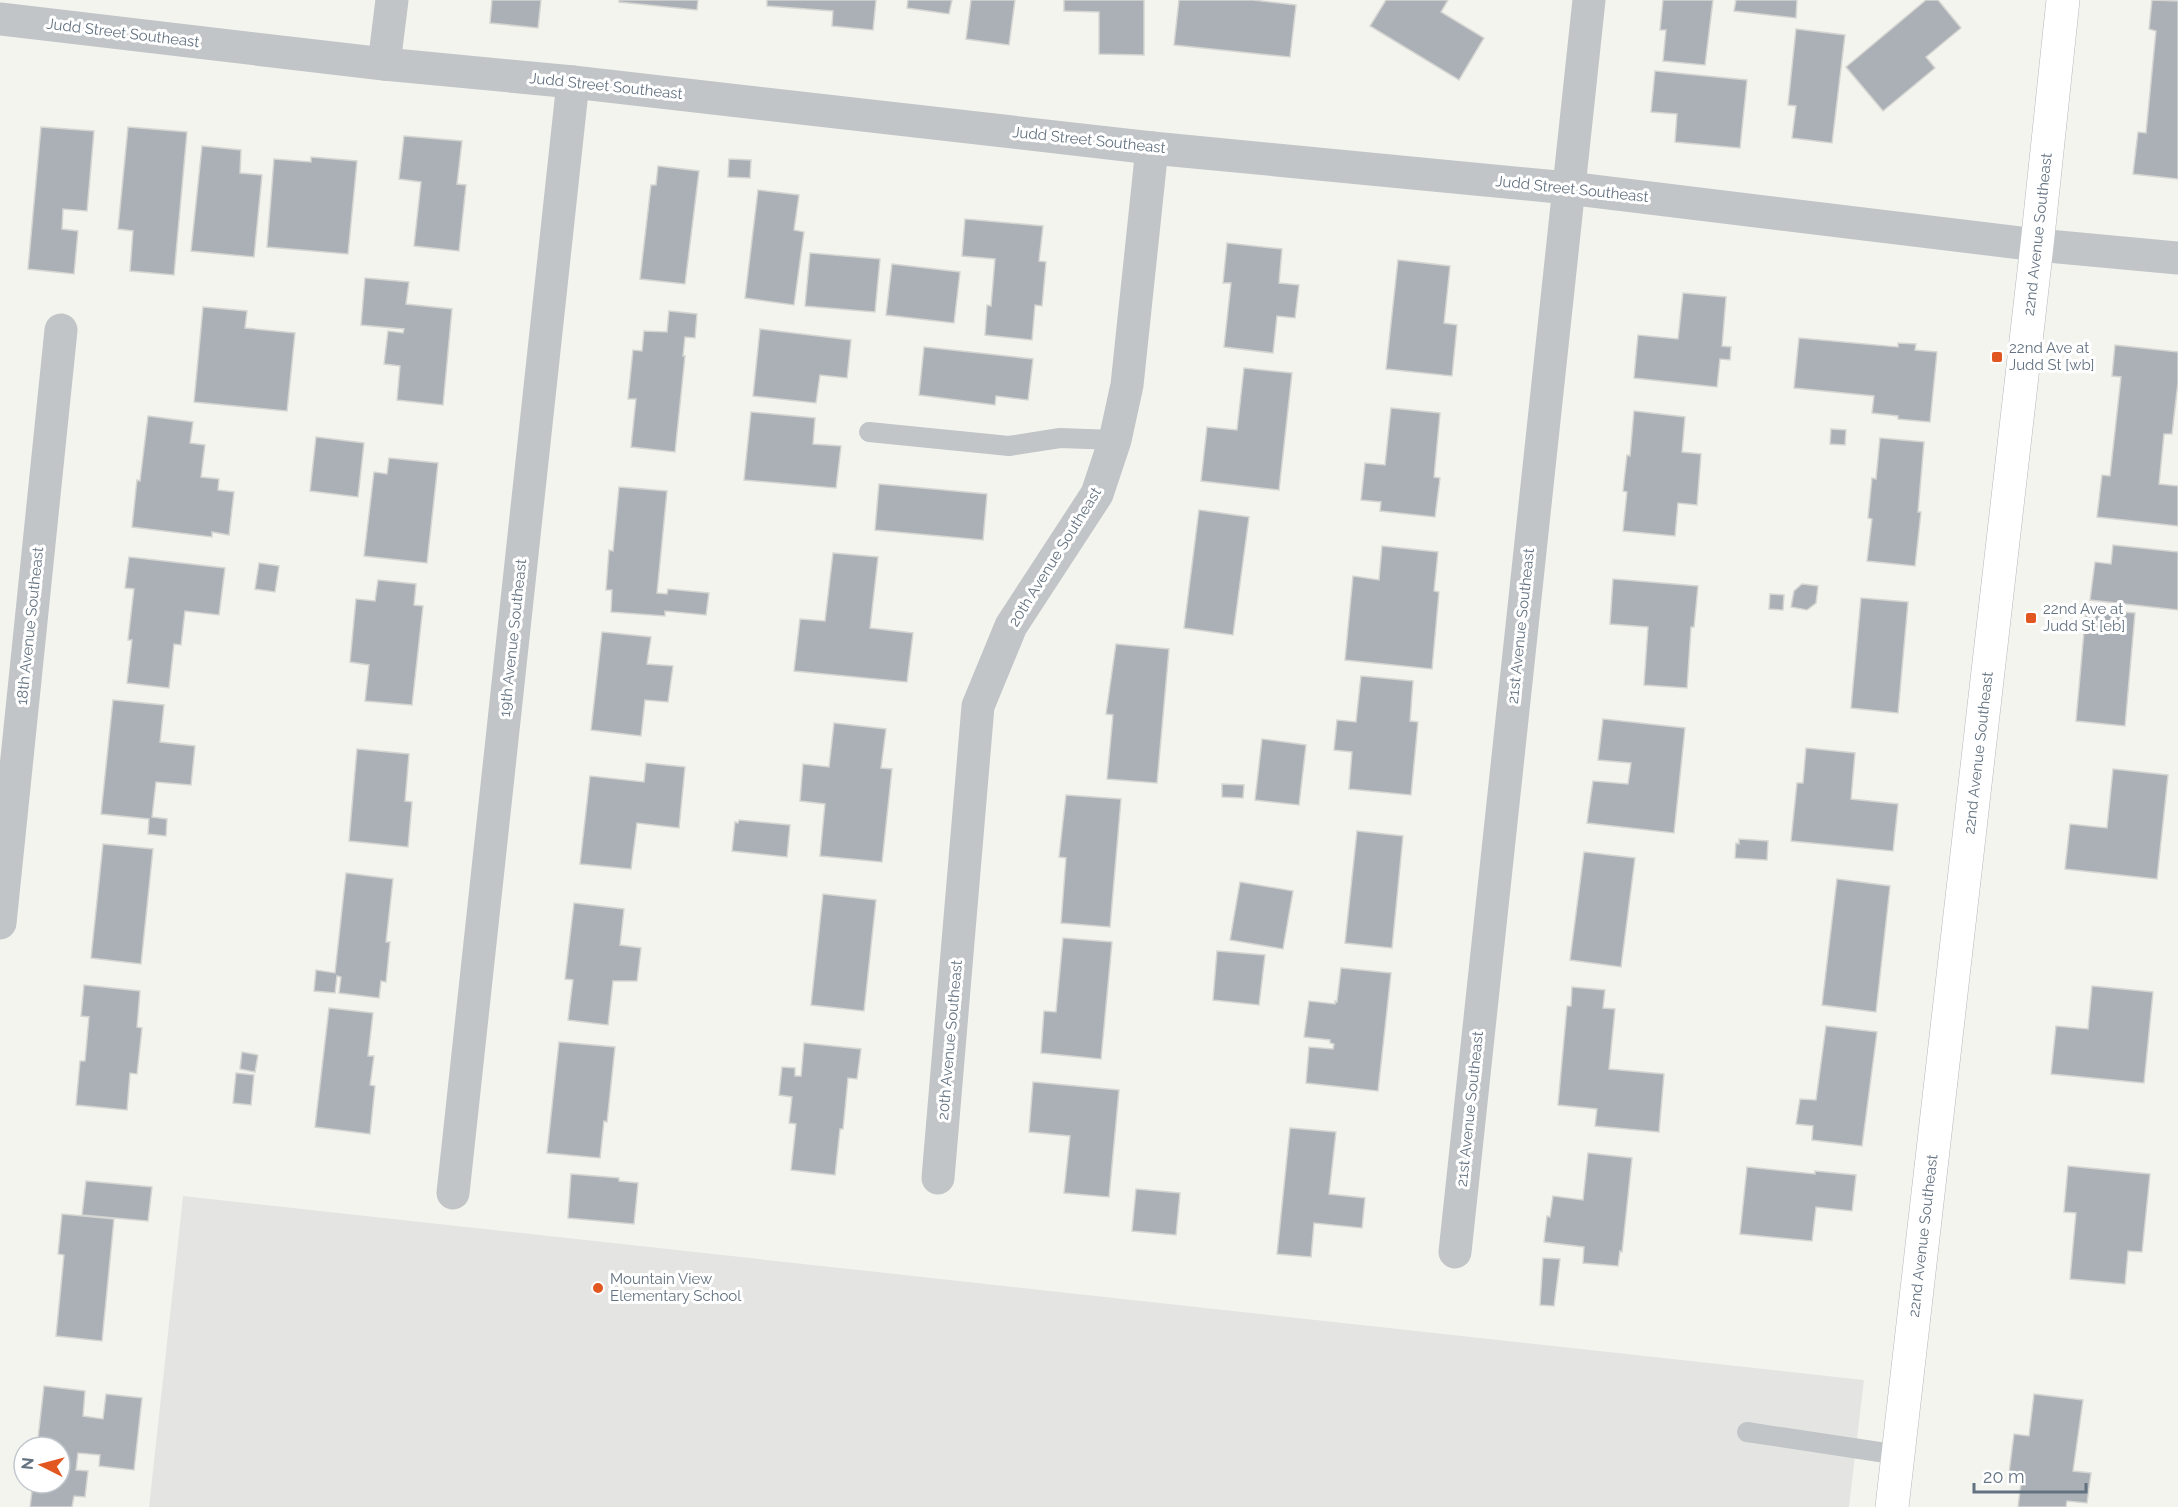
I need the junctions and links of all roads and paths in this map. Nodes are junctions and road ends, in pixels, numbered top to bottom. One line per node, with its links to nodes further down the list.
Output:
1 (392, 0): 5 (street)
2 (1588, 0): 8 (street, 21st Avenue Southeast)
3 (2063, 0): 9 (street, 22nd Avenue Southeast)
4 (0, 23): 5 (street, Judd Street Southeast)
5 (384, 64): 6 (street, Judd Street Southeast)
6 (573, 82): 7 (street, Judd Street Southeast); 16 (street, 19th Avenue Southeast)
7 (1152, 148): 8 (street, Judd Street Southeast); 13 (street, 20th Avenue Southeast)
8 (1568, 188): 9 (street, Judd Street Southeast); 17 (street, 21st Avenue Southeast)
9 (2037, 245): 10 (street, Judd Street Southeast); 19 (street, 22nd Avenue Southeast)
10 (2178, 258)
11 (61, 330): 14 (street, 18th Avenue Southeast)
12 (869, 432): 13 (lane)
13 (1114, 440): 15 (street, 20th Avenue Southeast)
14 (0, 923)
15 (938, 1179)
16 (453, 1193)
17 (1455, 1252)
18 (1747, 1431): 19 (lane)
19 (1899, 1455): 20 (street, 22nd Avenue Southeast)
20 (1892, 1507)

